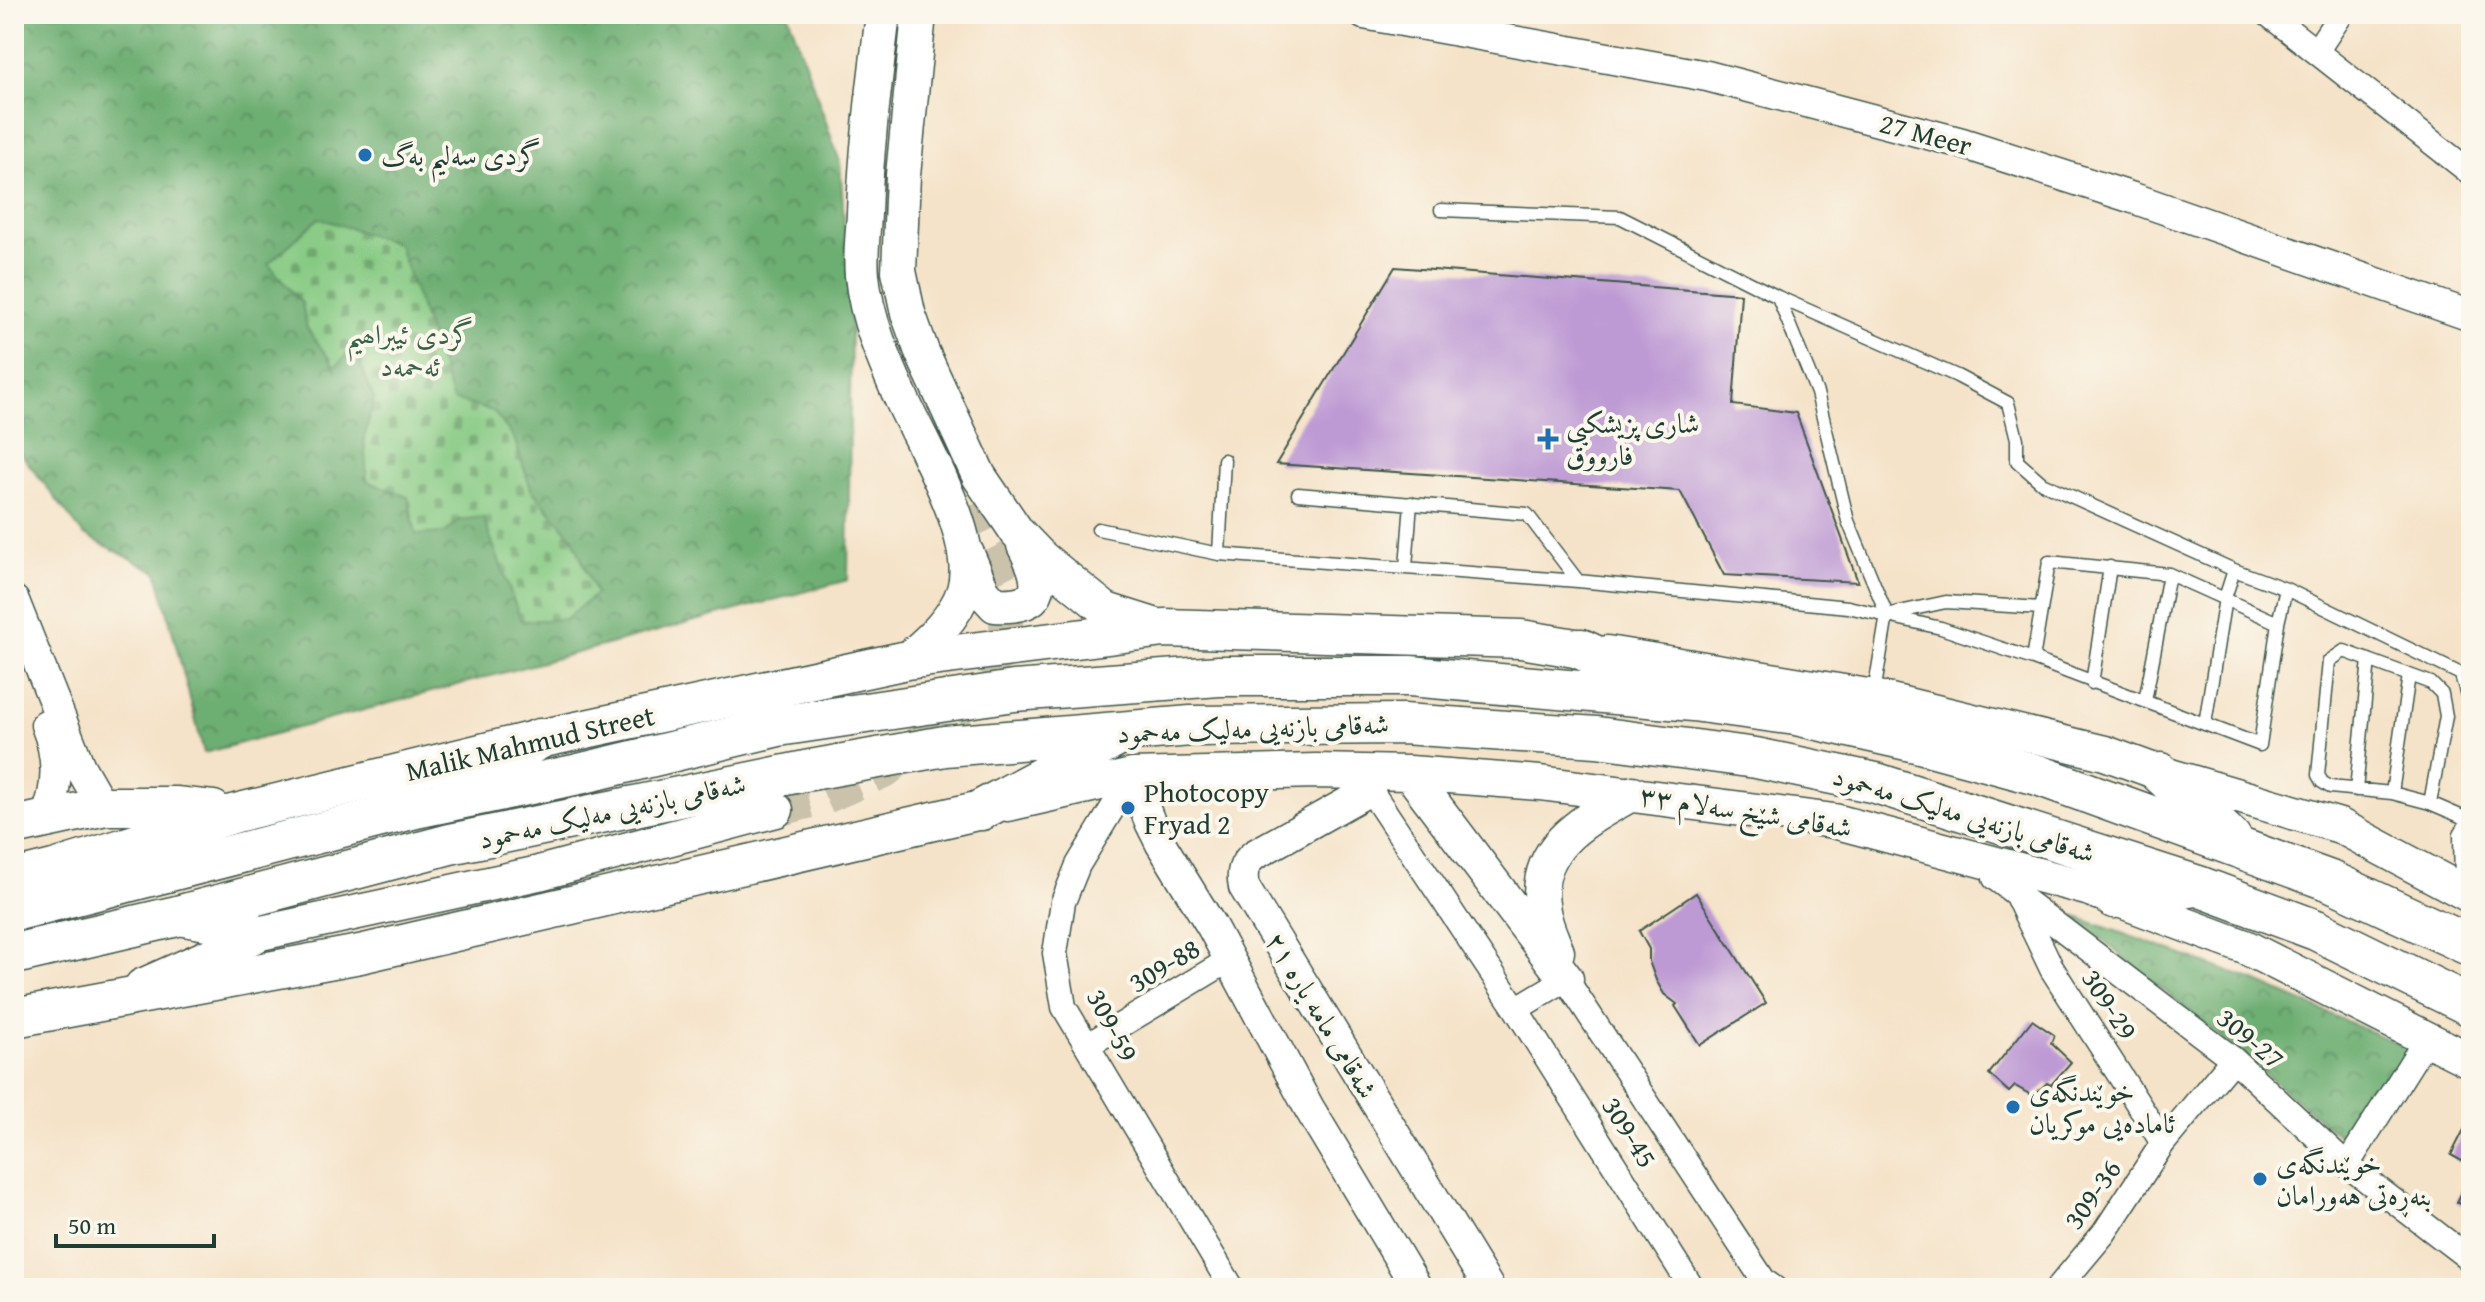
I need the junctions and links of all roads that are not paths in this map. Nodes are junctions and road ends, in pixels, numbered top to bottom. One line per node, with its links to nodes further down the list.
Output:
1 (883, 14): 18 (main road)
2 (900, 14): 15 (main road)
3 (919, 14): 17 (main road)
4 (1364, 14): 11 (street, 27 Meer)
5 (2268, 14): 7 (street)
6 (2341, 14): 7 (street)
7 (2317, 50): 8 (street)
8 (2471, 173)
9 (1441, 210): 10 (lane)
10 (1778, 297): 22 (lane); 30 (lane)
11 (2471, 316)
12 (1224, 460): 19 (lane)
13 (1298, 494): 14 (lane)
14 (1411, 503): 20 (lane); 24 (lane)
15 (970, 506)
16 (1098, 529): 19 (lane)
17 (1017, 532): 18 (main road); 32 (main road)
18 (965, 550): 37 (main road)
19 (1219, 554): 20 (lane)
20 (1406, 567): 24 (lane)
21 (2110, 567): 23 (lane); 29 (lane); 41 (lane)
22 (2234, 570): 25 (lane); 26 (lane)
23 (2169, 574): 26 (lane); 44 (lane)
24 (1578, 581): 30 (lane)
25 (2286, 589): 31 (lane); 40 (lane)
26 (2225, 598): 31 (lane); 46 (lane)
27 (14, 601): 57 (street)
28 (1946, 602): 29 (lane); 30 (lane); 33 (lane)
29 (2041, 608): 36 (lane)
30 (1887, 615): 33 (lane); 42 (lane)
31 (2278, 623): 46 (lane)
32 (1164, 628): 35 (main road, Malik Mahmud Street); 37 (main road, Malik Mahmud Street)
33 (1941, 628): 36 (lane)
34 (14, 645): 63 (street)
35 (1581, 649): 42 (main road); 43 (highway)
36 (2033, 659): 41 (lane)
37 (907, 660): 48 (main road, Malik Mahmud Street)
38 (2369, 660): 39 (lane); 53 (lane); 53 (lane)
39 (2409, 675): 55 (lane); 56 (lane)
40 (2466, 677): 45 (lane)
41 (2092, 683): 44 (lane)
42 (1874, 697): 50 (main road)
43 (1693, 701): 58 (highway, شەقامی بازنەیی مەلیک مەحمود); 64 (highway, شەقامی بازنەیی مەلیک مەحمود)
44 (2145, 701): 46 (lane)
45 (2471, 709)
46 (2205, 724)
47 (1127, 731): 60 (highway); 67 (highway, شەقامی بازنەیی مەلیک مەحمود); 72 (highway, شەقامی بازنەیی مەلیک مەحمود)
48 (539, 739): 58 (highway); 61 (main road, Malik Mahmud Street)
49 (1410, 773): 52 (main road, شەقامی شێخ سەلام ٣٣); 54 (main road, شەقامی شێخ سەلام ٣٣); 77 (main road)
50 (2160, 773): 64 (highway); 69 (main road)
51 (1132, 776): 52 (main road, شەقامی شێخ سەلام ٣٣); 60 (main road, شەقامی شێخ سەلام ٣٣); 76 (street, شەقامی مامە یارە ٢١); 83 (street, 309-59)
52 (1364, 781): 80 (street, 309-45); 91 (street, شەقامی مامە یارە ٢١)
53 (2356, 790): 55 (lane)
54 (1633, 793): 65 (main road, شەقامی شێخ سەلام ٣٣); 77 (main road)
55 (2392, 793): 56 (lane)
56 (2430, 803): 62 (lane)
57 (106, 806): 61 (main road); 63 (main road)
58 (416, 808): 71 (highway, شەقامی بازنەیی مەلیک مەحمود)
59 (776, 810): 73 (main road)
60 (981, 810): 78 (main road)
61 (236, 813): 66 (main road, Malik Mahmud Street)
62 (2469, 818): 69 (lane)
63 (30, 823)
64 (2243, 849): 74 (highway, شەقامی بازنەیی مەلیک مەحمود)
65 (1993, 864): 68 (street, 309-27); 70 (main road, شەقامی شێخ سەلام ٣٣)
66 (14, 879)
67 (2198, 886): 70 (highway); 79 (highway, شەقامی بازنەیی مەلیک مەحمود)
68 (2015, 893): 84 (street, 309-27); 86 (street, 309-29)
69 (2466, 893)
70 (2114, 898): 82 (main road, شەقامی شێخ سەلام ٣٣)
71 (14, 911)
72 (173, 917): 73 (main road); 75 (highway, شەقامی بازنەیی مەلیک مەحمود)
73 (261, 933): 78 (main road)
74 (2471, 946)
75 (14, 954)
76 (1229, 960): 83 (street, 309-88); 90 (street, شەقامی مامە یارە ٢١)
77 (1566, 979): 80 (street); 93 (street)
78 (109, 1001): 81 (main road)
79 (2471, 1006)
80 (1516, 1009): 92 (street, 309-45)
81 (14, 1018)
82 (2427, 1038): 85 (main road, شەقامی شێخ سەلام ٣٣); 87 (street)
83 (1088, 1045): 89 (street, 309-59)
84 (2233, 1059): 86 (street, 309-36); 87 (street, 309-27)
85 (2471, 1061)
86 (2163, 1143): 94 (street, 309-36)
87 (2347, 1165): 88 (street, 309-27)
88 (2471, 1260)
89 (1232, 1288)
90 (1417, 1288)
91 (1489, 1288)
92 (1692, 1288)
93 (1774, 1288)
94 (2058, 1288)

